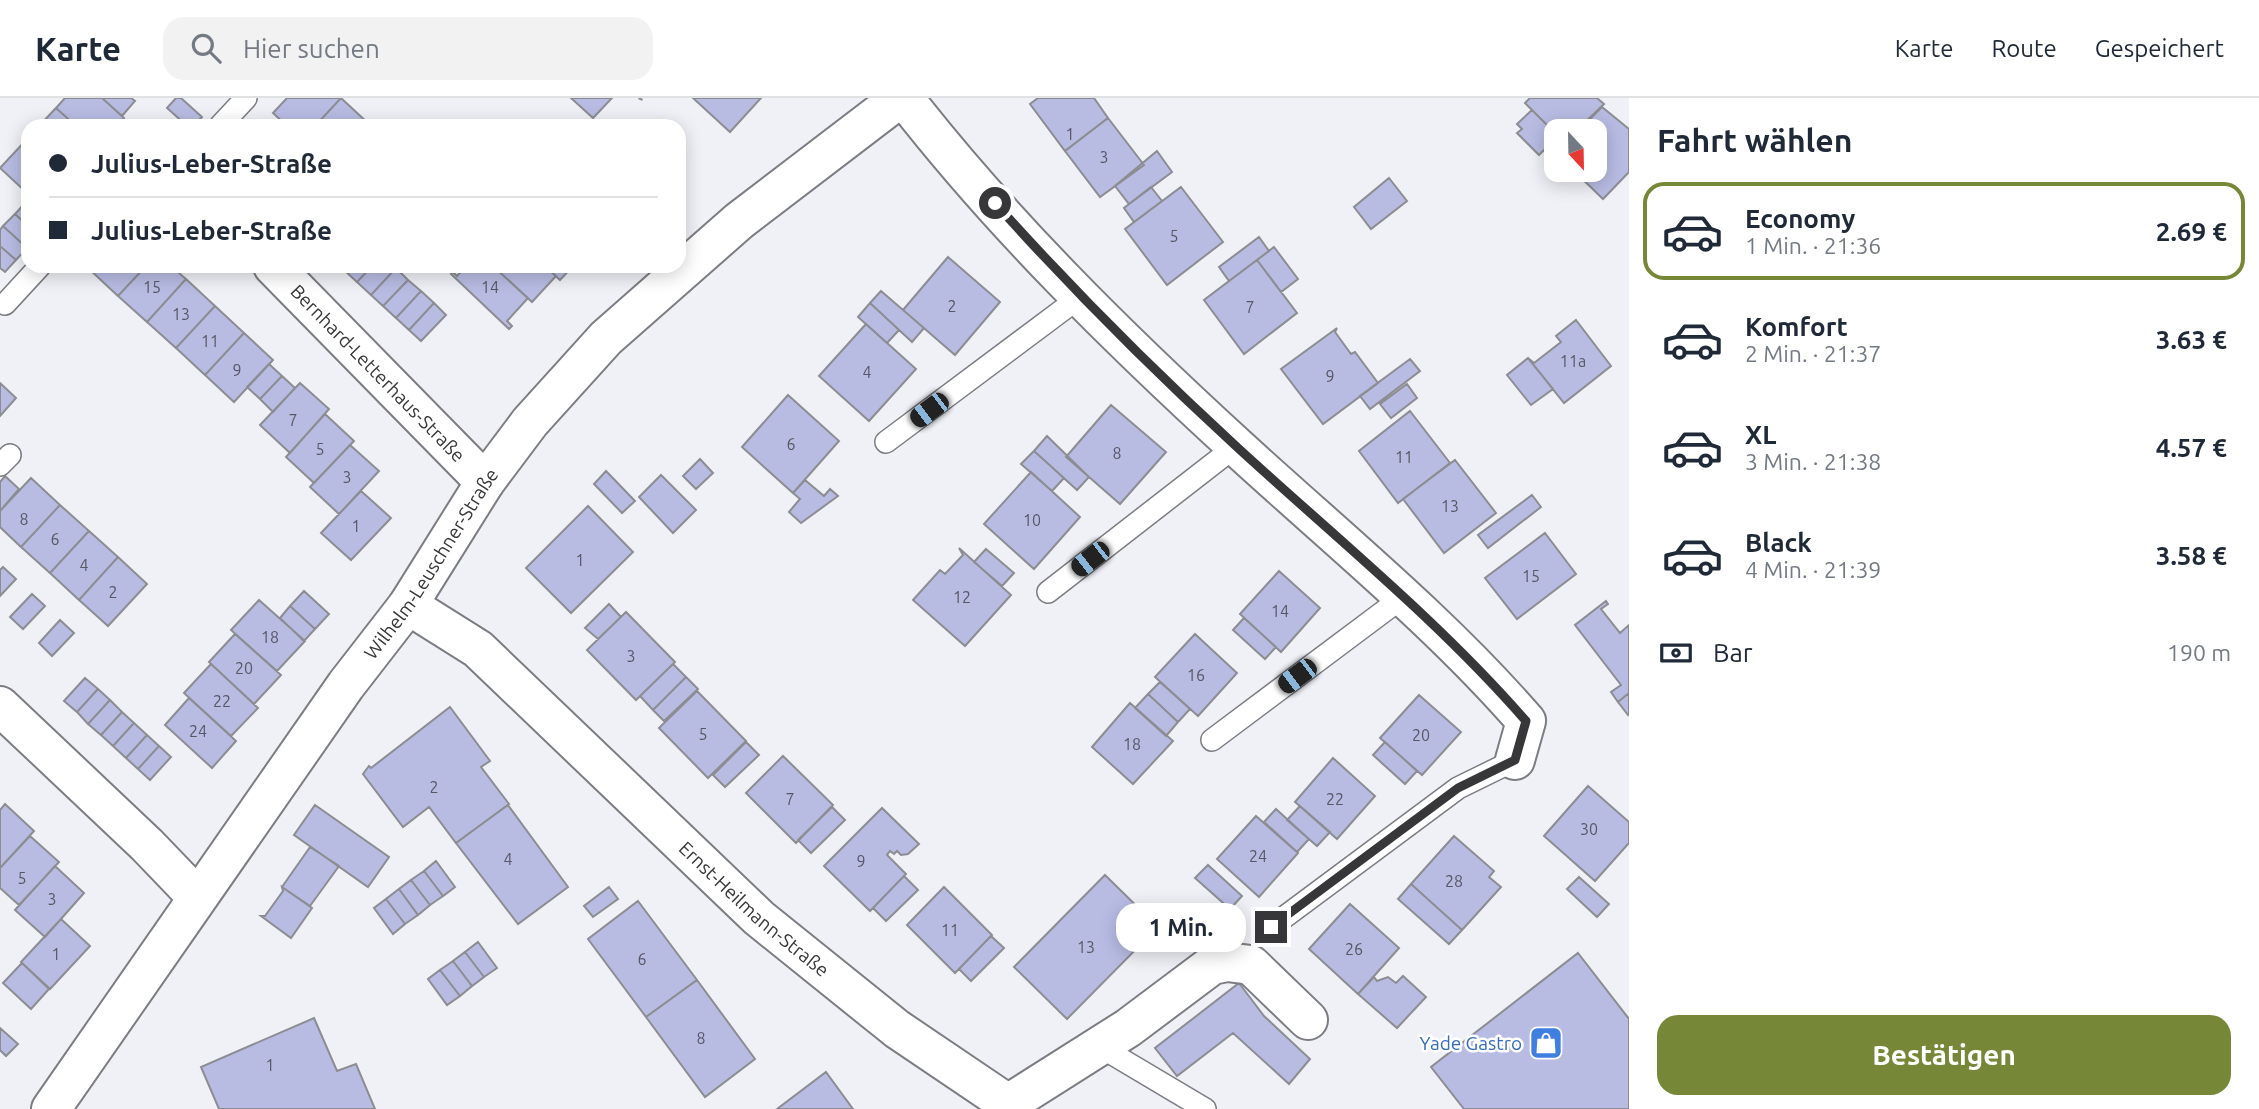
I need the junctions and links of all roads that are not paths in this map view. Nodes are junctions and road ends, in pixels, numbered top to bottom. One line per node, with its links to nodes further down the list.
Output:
1 (246, 98): 3 (lane)
2 (902, 98): 4 (street, Wilhelm-Leuschner-Straße); 8 (street)
3 (226, 119)
4 (686, 267)
5 (34, 273): 9 (lane)
6 (280, 273): 12 (street, Bernhard-Letterhaus-Straße)
7 (679, 273): 12 (street, Wilhelm-Leuschner-Straße)
8 (1080, 297): 10 (lane); 11 (street)
9 (5, 304)
10 (886, 442)
11 (1236, 446): 13 (lane); 14 (street)
12 (485, 482): 15 (street, Wilhelm-Leuschner-Straße)
13 (1048, 592)
14 (1403, 597): 17 (lane); 18 (street)
15 (408, 605): 19 (street, Wilhelm-Leuschner-Straße); 22 (street, Ernst-Heilmann-Straße)
16 (0, 706): 19 (street)
17 (1212, 740)
18 (1515, 760): 20 (lane)
19 (197, 897): 23 (street, Wilhelm-Leuschner-Straße)
20 (1271, 927)
21 (1308, 1020): 22 (street)
22 (1113, 1037): 24 (lane)
23 (51, 1109)
24 (1205, 1109)

